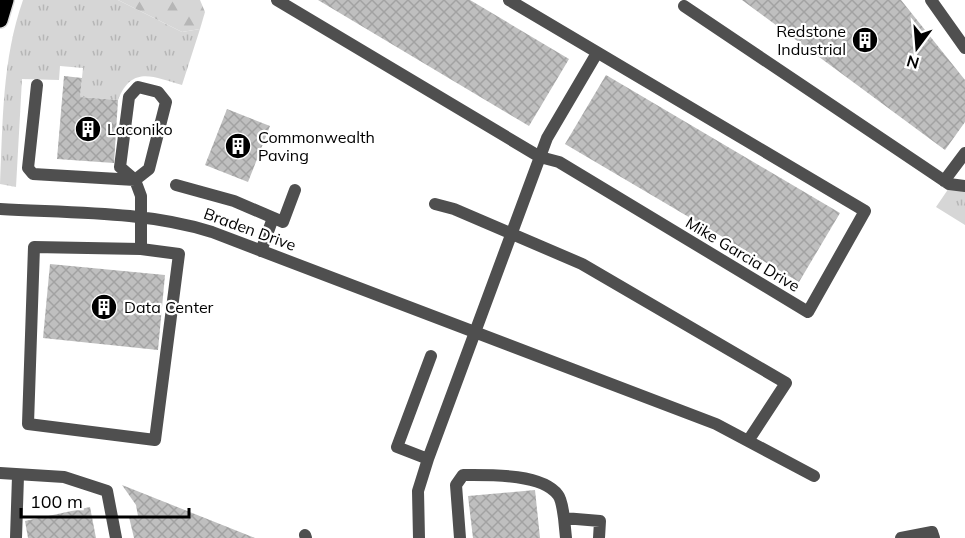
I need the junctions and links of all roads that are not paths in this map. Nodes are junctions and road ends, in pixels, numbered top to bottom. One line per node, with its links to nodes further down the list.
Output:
1 (6, 0): 6 (main road)
2 (277, 0): 11 (street, Mike Garcia Drive)
3 (509, 0): 8 (street, Mike Garcia Drive)
4 (930, 0): 7 (street)
5 (682, 2): 13 (street)
6 (0, 20)
7 (965, 48)
8 (597, 53): 11 (street); 11 (street, Mike Garcia Drive)
9 (38, 85): 12 (street)
10 (965, 153): 13 (street)
11 (540, 157): 21 (street)
12 (135, 180): 12 (street); 19 (street)
13 (944, 181): 15 (street)
14 (176, 185): 20 (street)
15 (965, 186)
16 (295, 190): 20 (street)
17 (435, 204): 21 (street)
18 (0, 209): 19 (street, Braden Drive)
19 (140, 218): 22 (street); 23 (street, Braden Drive)
20 (273, 218): 23 (street)
21 (513, 233): 24 (street); 26 (street)
22 (141, 249): 22 (street)
23 (261, 251): 24 (street, Braden Drive)
24 (476, 334): 26 (street, Braden Drive); 27 (street)
25 (431, 356): 27 (street)
26 (748, 441): 30 (street, Braden Drive)
27 (428, 459): 34 (street)
28 (0, 473): 29 (street)
29 (18, 476): 32 (street); 33 (street)
30 (814, 476)
31 (564, 518): 35 (street); 36 (street); 37 (street)
32 (16, 538)
33 (116, 538)
34 (419, 538)
35 (460, 538)
36 (566, 538)
37 (599, 538)
38 (901, 538): 39 (street)
39 (934, 538)

